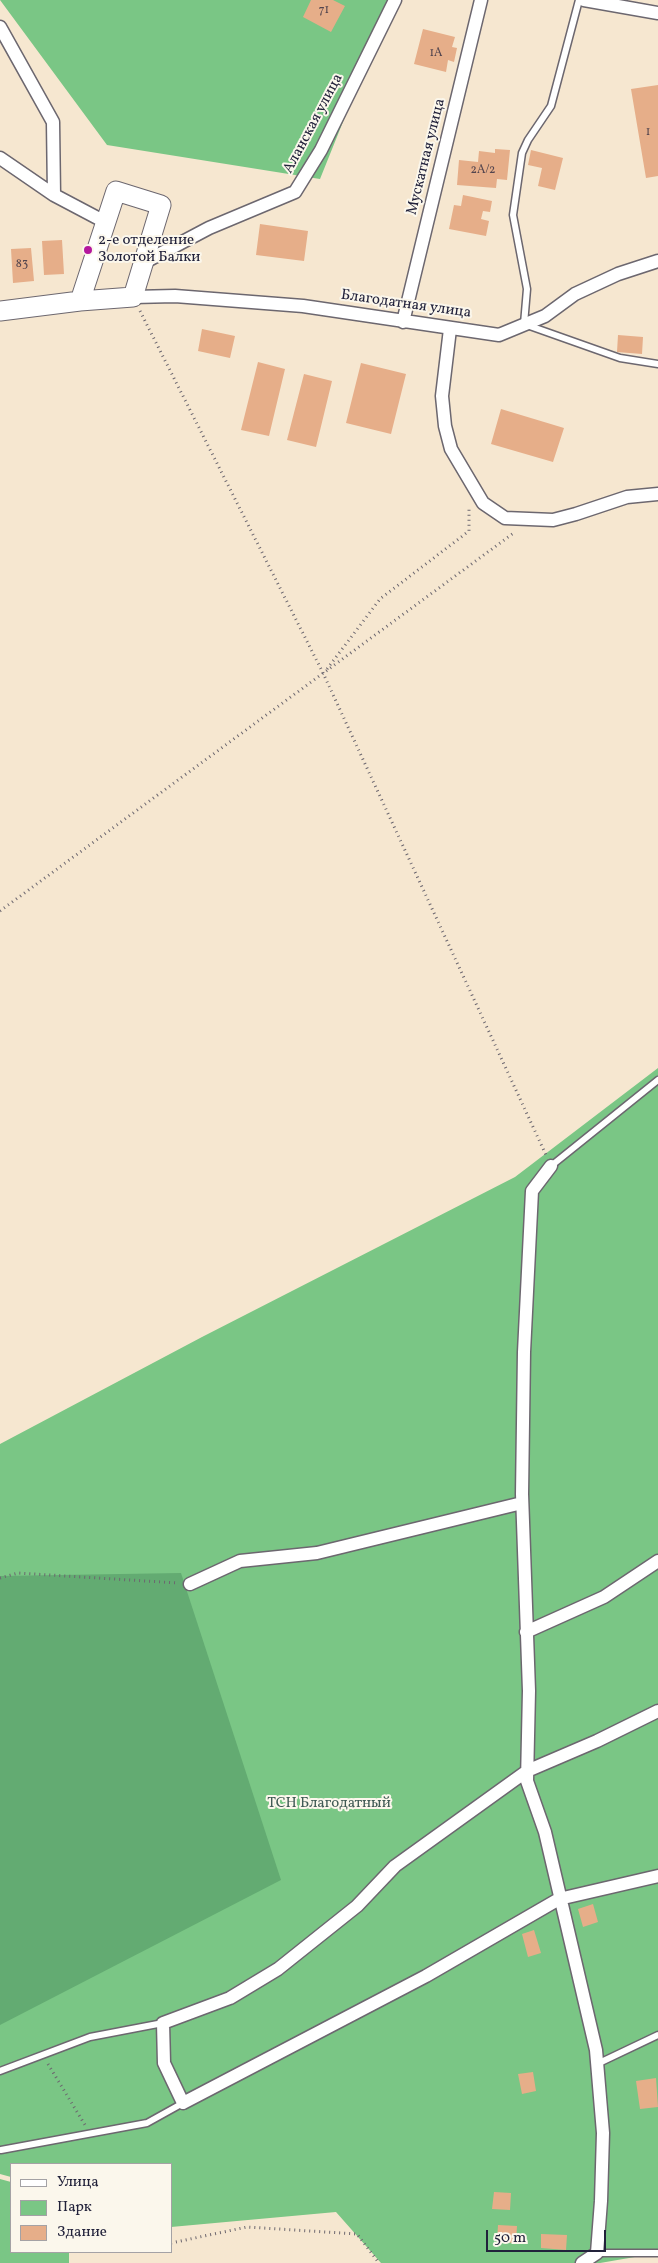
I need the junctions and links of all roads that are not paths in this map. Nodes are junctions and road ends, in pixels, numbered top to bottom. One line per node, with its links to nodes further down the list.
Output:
1 (395, 0): 12 (street, Аланская улица)
2 (481, 0): 17 (street, Мускатная улица)
3 (579, 0): 18 (lane)
4 (584, 0): 5 (street)
5 (658, 12)
6 (0, 26): 8 (street)
7 (0, 158): 8 (street)
8 (54, 195): 9 (street)
9 (106, 222): 12 (street); 15 (street)
10 (658, 256): 13 (street)
11 (658, 261): 13 (street, Благодатная улица)
12 (143, 264): 14 (street)
13 (618, 274): 18 (street, Благодатная улица)
14 (133, 297): 15 (street); 17 (street, Благодатная улица)
15 (80, 301): 16 (street)
16 (0, 311)
17 (404, 322): 19 (street, Благодатная улица)
18 (524, 324): 19 (street, Благодатная улица); 20 (lane)
19 (450, 329): 21 (street)
20 (658, 364)
21 (658, 494)
22 (658, 1080): 23 (lane)
23 (551, 1166): 24 (street)
24 (522, 1503): 26 (street); 27 (street)
25 (658, 1561): 27 (street)
26 (190, 1584)
27 (526, 1632): 29 (street)
28 (658, 1711): 29 (street)
29 (527, 1771): 31 (street); 32 (street)
30 (658, 1876): 31 (street)
31 (559, 1899): 34 (street); 36 (street)
32 (163, 2023): 35 (lane); 36 (street)
33 (658, 2035): 34 (lane)
34 (597, 2064): 38 (street)
35 (0, 2071)
36 (184, 2103): 37 (lane)
37 (1, 2150)
38 (597, 2253): 39 (lane); 40 (street)
39 (658, 2253)
40 (582, 2263)

